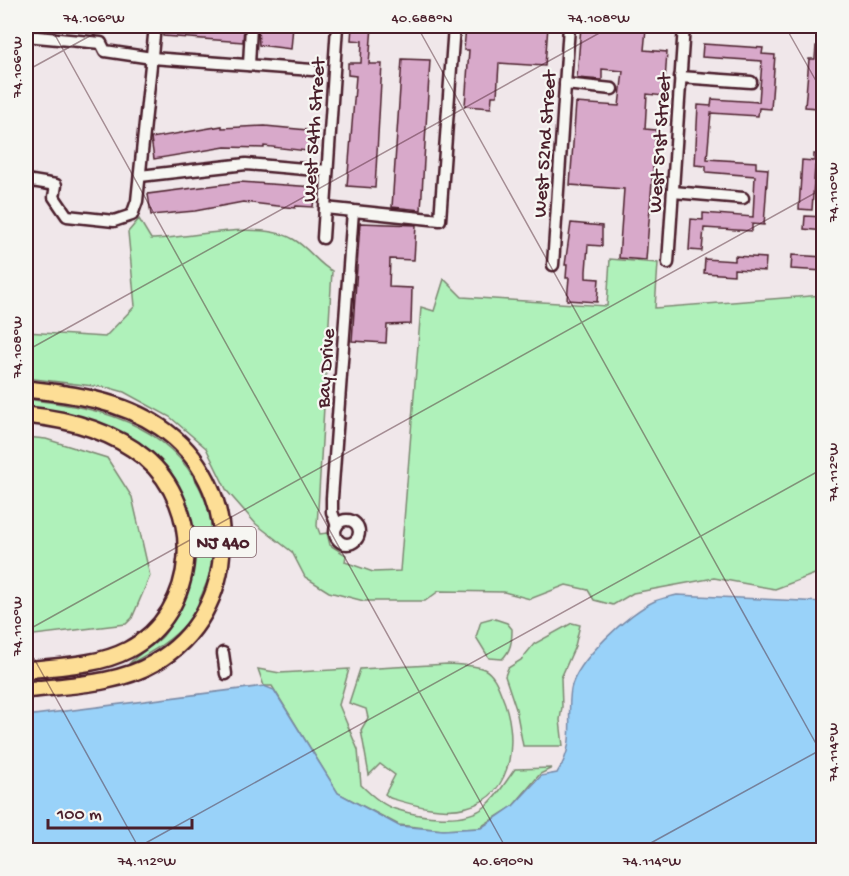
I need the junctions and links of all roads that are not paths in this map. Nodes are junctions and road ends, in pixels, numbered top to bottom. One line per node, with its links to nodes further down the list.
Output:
1 (155, 26): 8 (street)
2 (251, 26): 9 (street)
3 (337, 26): 15 (street, West 54th Street)
4 (454, 26): 21 (street)
5 (569, 26): 13 (street, West 52nd Street)
6 (684, 26): 11 (street, West 51st Street)
7 (26, 36): 8 (street)
8 (152, 58): 9 (street); 16 (street)
9 (249, 65): 10 (street)
10 (312, 70)
11 (680, 77): 12 (street); 18 (street, West 51st Street)
12 (751, 82)
13 (565, 84): 14 (street); 24 (street, West 52nd Street)
14 (612, 89)
15 (327, 171): 16 (street); 20 (street, West 54th Street)
16 (140, 176): 17 (street)
17 (26, 180)
18 (673, 192): 19 (street); 23 (street, West 51st Street)
19 (743, 198)
20 (325, 208): 21 (street); 22 (street, West 54th Street)
21 (353, 211): 27 (street, Bay Drive)
22 (323, 238)
23 (668, 263)
24 (553, 265)
25 (26, 389): 31 (highway, NJ 440)
26 (26, 415): 29 (highway, NJ 440)
27 (337, 526)
28 (223, 653): 30 (street)
29 (26, 670)
30 (226, 674)
31 (26, 690)

